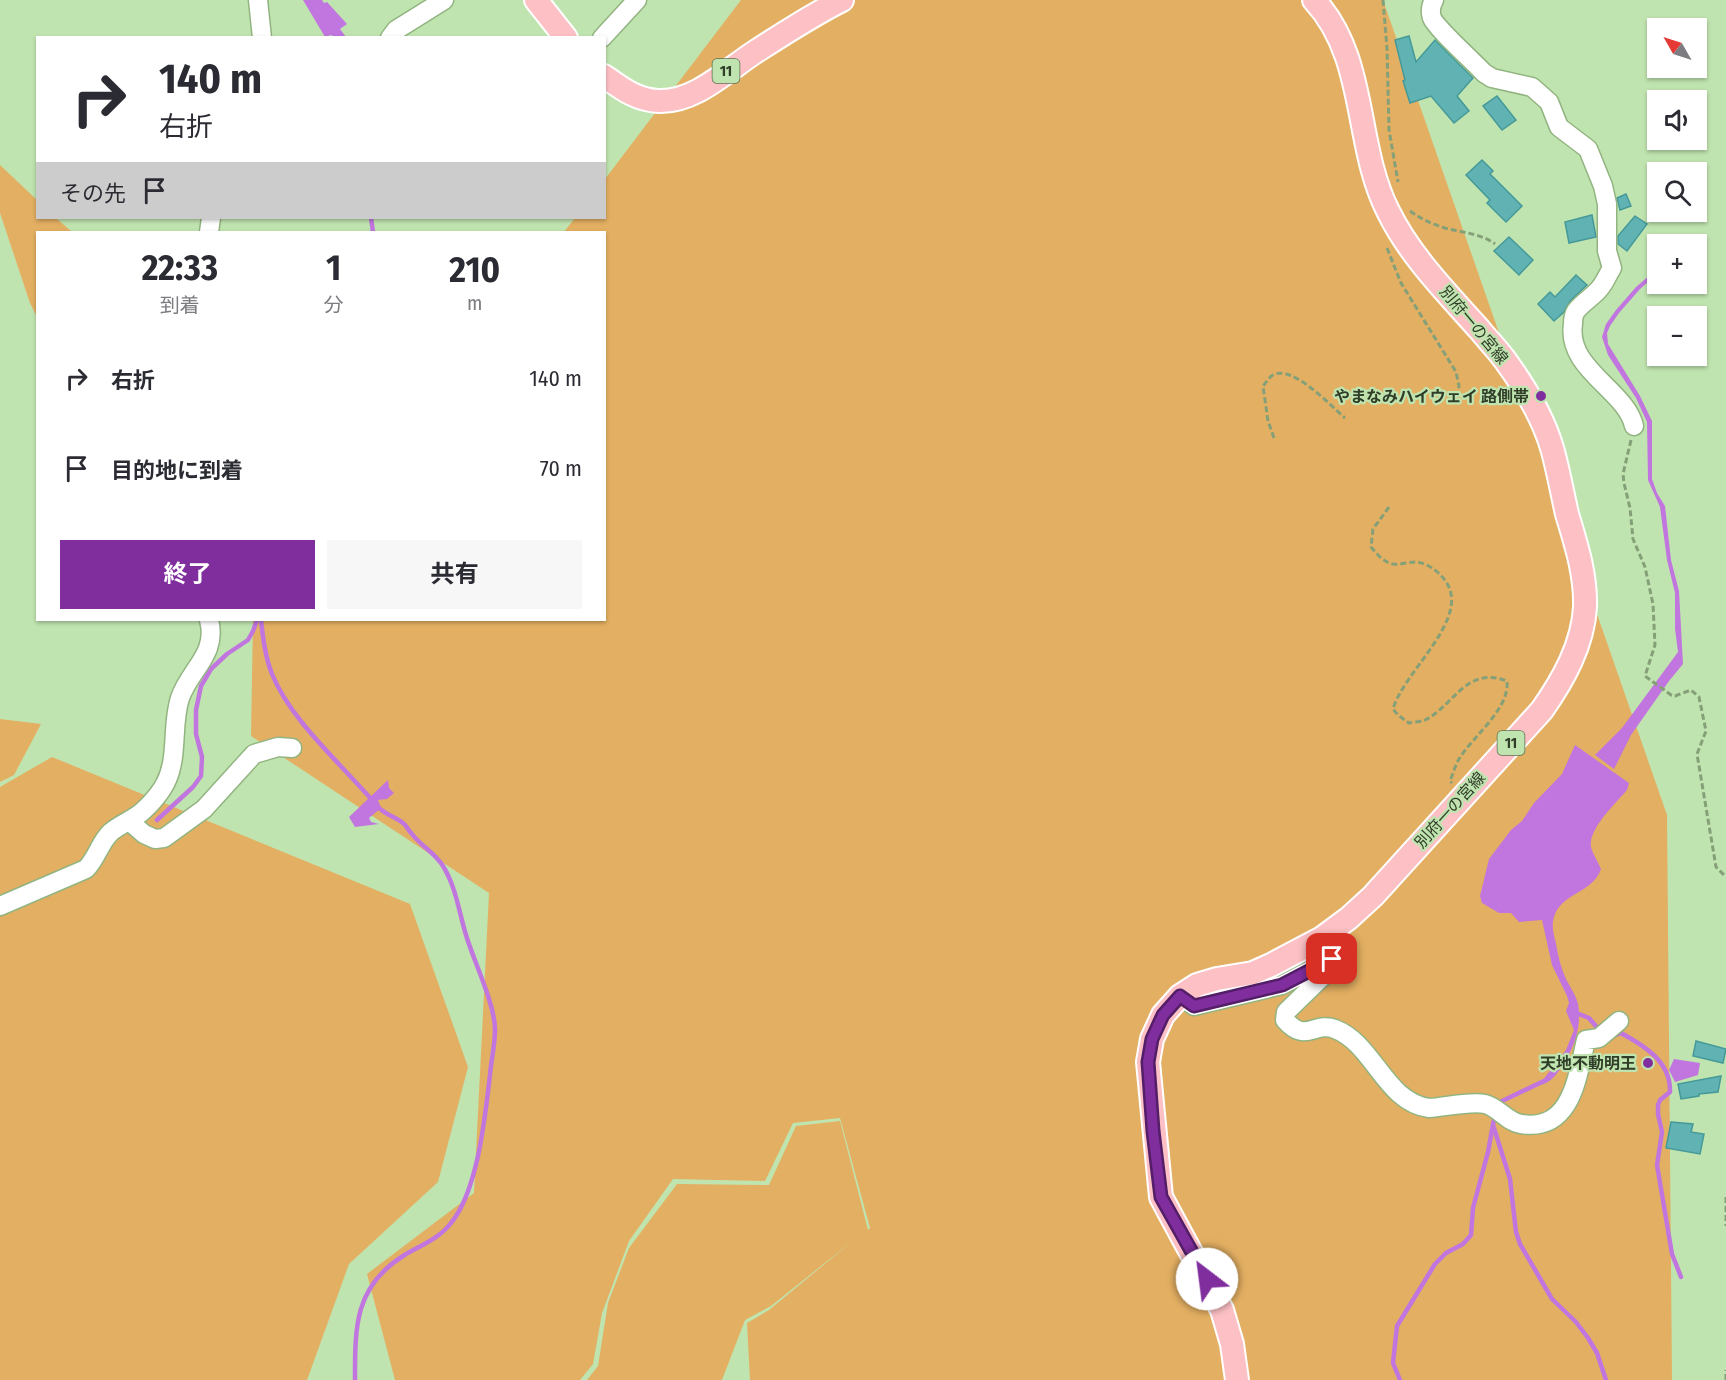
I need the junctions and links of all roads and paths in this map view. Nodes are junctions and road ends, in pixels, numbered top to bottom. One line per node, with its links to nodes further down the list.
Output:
1 (258, 0): 10 (street)
2 (444, 0): 9 (street)
3 (536, 0): 11 (main road)
4 (637, 0): 12 (street)
5 (842, 0): 13 (main road, 11)
6 (1314, 0): 15 (main road, 別府一の宮線 / 11)
7 (1383, 0): 14 (path)
8 (1434, 0): 20 (street)
9 (396, 35)
10 (262, 36)
11 (564, 36)
12 (604, 36)
13 (606, 77)
14 (1399, 192)
15 (1393, 222): 16 (path); 25 (main road, 別府一の宮線 / 11)
16 (1495, 244)
17 (1387, 250): 18 (path)
18 (1458, 392)
19 (1345, 418): 21 (path)
20 (1634, 426): 27 (path)
21 (1274, 438)
22 (1389, 507): 25 (path)
23 (208, 621): 26 (street)
24 (292, 748): 26 (street)
25 (1462, 797): 29 (main road, 別府一の宮線 / 11)
26 (129, 821): 28 (street)
27 (1726, 877)
28 (0, 906)
29 (1180, 996): 30 (street); 34 (main road, 別府一の宮線 / 11)
30 (1618, 1021)
31 (1726, 1197): 32 (path)
32 (1726, 1226)
33 (1726, 1370): 35 (path)
34 (1237, 1380)
35 (1726, 1380)

